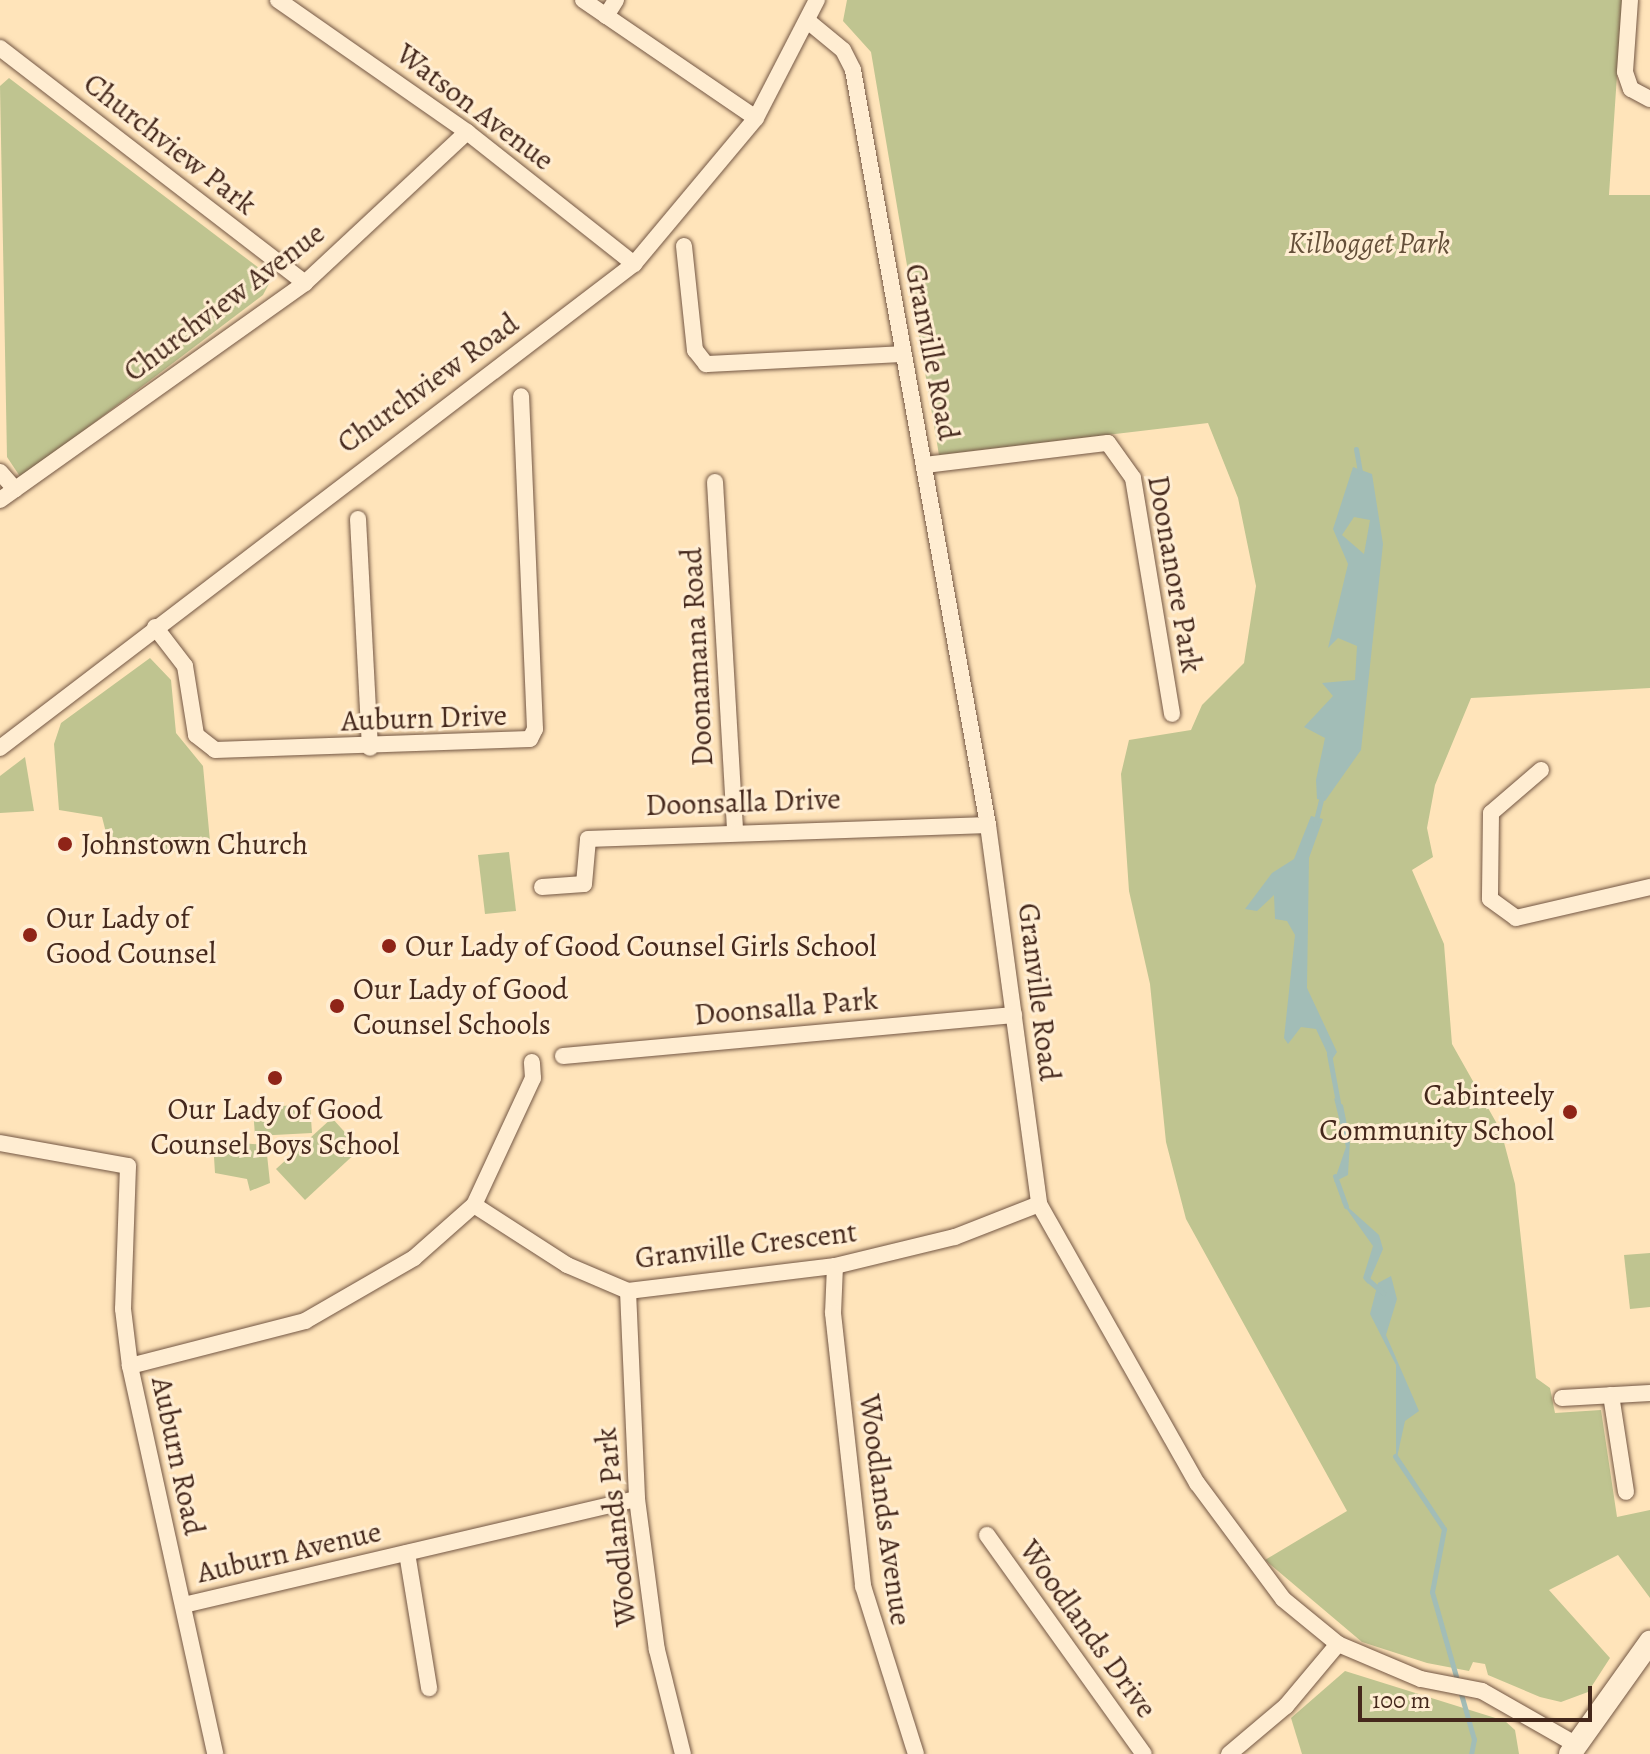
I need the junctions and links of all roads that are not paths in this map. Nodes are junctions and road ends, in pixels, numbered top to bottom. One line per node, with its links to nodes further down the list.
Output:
1 (278, 0): 11 (street, Watson Avenue)
2 (583, 0): 6 (street)
3 (616, 0): 6 (street)
4 (817, 0): 7 (street, Churchview Road)
5 (1630, 0): 9 (street)
6 (606, 16): 10 (street)
7 (809, 22): 10 (street, Churchview Road); 15 (street, Granville Road)
8 (1, 53): 14 (street, Churchview Park)
9 (1650, 99)
10 (756, 118): 13 (street, Churchview Road)
11 (467, 132): 13 (street, Watson Avenue); 14 (street, Churchview Avenue)
12 (684, 246): 15 (street)
13 (634, 264): 23 (street, Churchview Road)
14 (305, 283): 20 (street, Churchview Avenue)
15 (903, 354): 17 (street, Granville Road)
16 (521, 396): 26 (street, Auburn Drive)
17 (925, 465): 24 (street, Doonanore Park); 28 (street, Granville Road)
18 (0, 472): 20 (street)
19 (715, 482): 29 (street, Doonamana Road)
20 (15, 489): 21 (street, Churchview Avenue)
21 (0, 500)
22 (358, 519): 26 (street)
23 (155, 627): 25 (street, Churchview Road); 26 (street, Auburn Drive)
24 (1172, 714)
25 (0, 748)
26 (370, 748)
27 (1541, 770): 31 (street)
28 (988, 825): 29 (street, Doonsalla Drive); 32 (street, Granville Road)
29 (735, 828): 30 (street, Doonsalla Drive)
30 (542, 887)
31 (1650, 887)
32 (1014, 1015): 33 (street, Doonsalla Park); 36 (street, Granville Road)
33 (563, 1056)
34 (532, 1062): 37 (street)
35 (0, 1143): 40 (street, Auburn Road)
36 (1039, 1204): 38 (street, Granville Crescent); 50 (street, Granville Road)
37 (474, 1205): 39 (street, Granville Crescent); 40 (street)
38 (835, 1266): 39 (street, Granville Crescent); 55 (street, Woodlands Avenue)
39 (628, 1291): 45 (street, Woodlands Park)
40 (130, 1366): 48 (street, Auburn Road)
41 (1650, 1393): 42 (street)
42 (1611, 1395): 43 (street); 44 (street)
43 (1562, 1398)
44 (1626, 1492)
45 (637, 1499): 47 (street, Auburn Avenue); 54 (street, Woodlands Park)
46 (987, 1535): 56 (street, Woodlands Drive)
47 (407, 1553): 48 (street, Auburn Avenue); 51 (street, Auburn Avenue)
48 (184, 1605): 53 (street, Auburn Road)
49 (1650, 1642): 52 (street)
50 (1338, 1644): 52 (street, Granville Road); 57 (street)
51 (429, 1688)
52 (1572, 1749)
53 (215, 1754)
54 (683, 1754)
55 (916, 1754)
56 (1144, 1754)
57 (1229, 1754)

